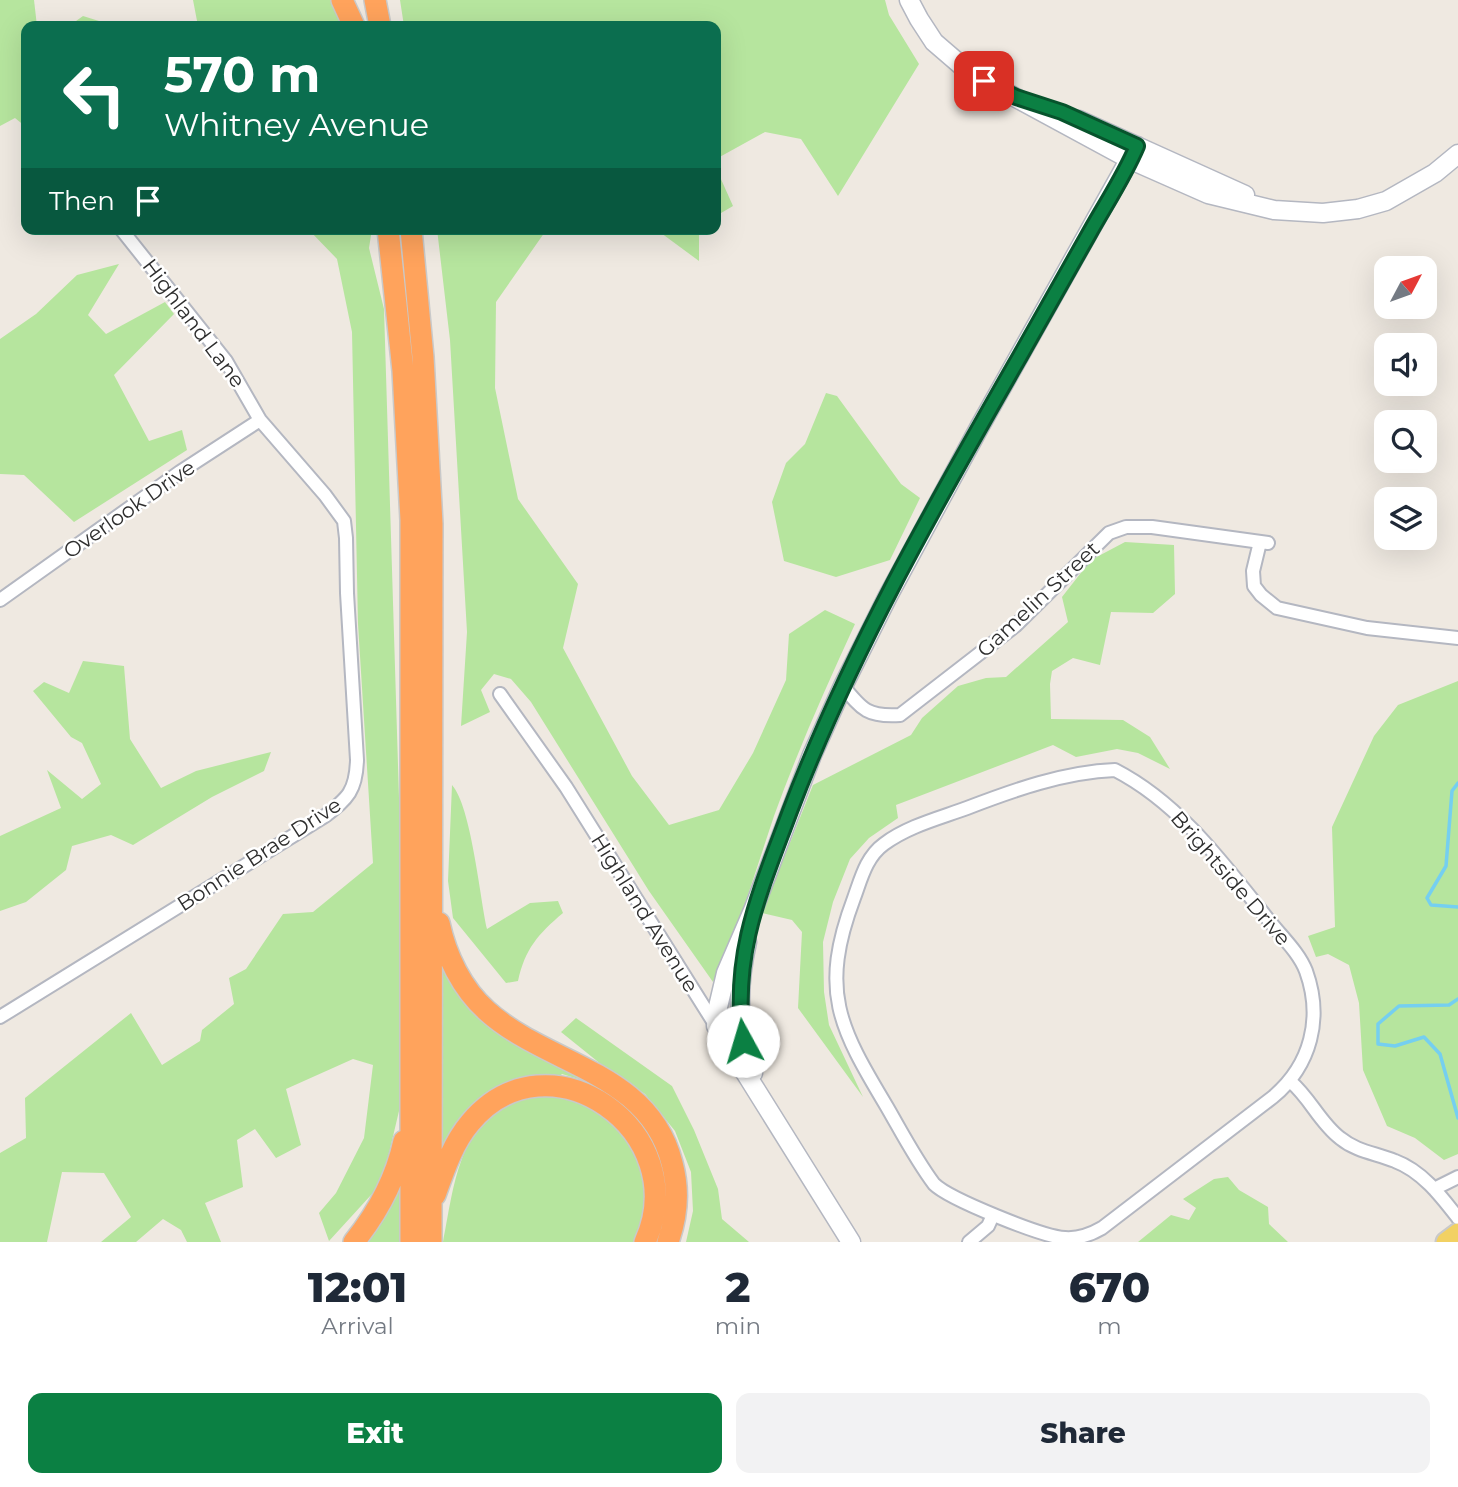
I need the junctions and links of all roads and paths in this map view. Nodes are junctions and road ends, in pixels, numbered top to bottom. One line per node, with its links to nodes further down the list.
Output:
1 (342, 0): 5 (highway)
2 (352, 0): 6 (highway)
3 (375, 0): 7 (highway)
4 (909, 0): 8 (main road)
5 (352, 21)
6 (354, 21)
7 (379, 21)
8 (1134, 153): 9 (main road); 16 (main road)
9 (1458, 154)
10 (126, 235): 13 (street, Highland Lane)
11 (389, 235): 25 (highway)
12 (412, 235): 18 (highway)
13 (260, 420): 14 (street, Overlook Drive); 22 (street, Bonnie Brae Drive)
14 (0, 600)
15 (1458, 638): 16 (street, Gamelin Street)
16 (843, 686): 19 (main road)
17 (500, 694): 20 (street, Highland Avenue)
18 (432, 894): 28 (highway); 36 (highway)
19 (754, 908): 20 (main road); 21 (main road)
20 (711, 1007): 21 (main road); 24 (main road)
21 (740, 1010): 24 (main road)
22 (0, 1017)
23 (1291, 1082): 27 (street); 29 (street, Brightside Drive); 29 (street, Brightside Drive)
24 (761, 1098): 37 (main road)
25 (410, 1115): 32 (highway); 33 (highway)
26 (1458, 1177): 27 (street)
27 (1434, 1189): 30 (street)
28 (431, 1207): 34 (highway); 35 (highway)
29 (993, 1215): 38 (street)
30 (1458, 1218)
31 (1458, 1233): 39 (main road)
32 (354, 1242)
33 (411, 1242)
34 (431, 1242)
35 (645, 1242)
36 (668, 1242)
37 (851, 1242)
38 (969, 1242)
39 (1446, 1242)

